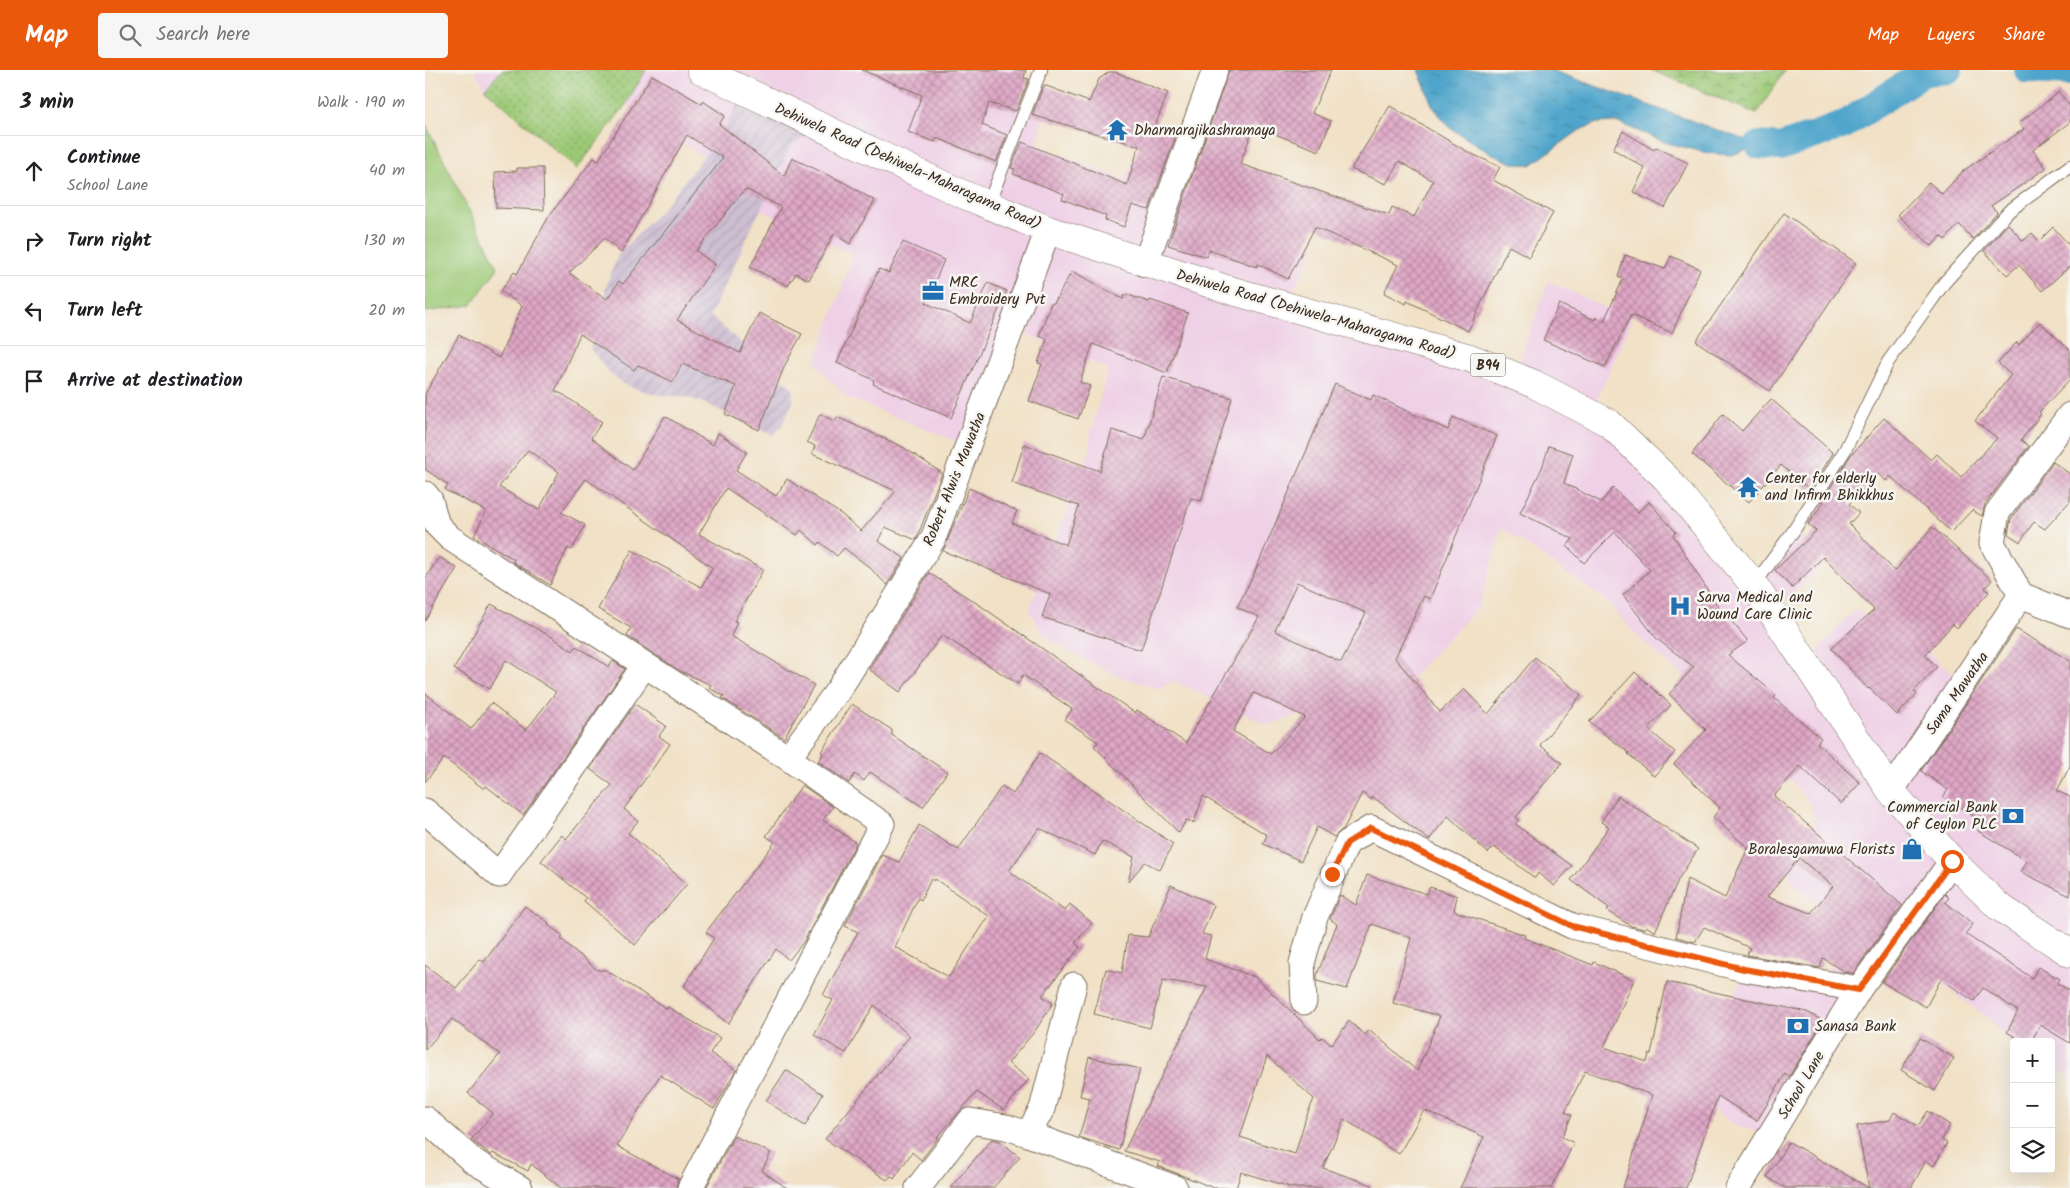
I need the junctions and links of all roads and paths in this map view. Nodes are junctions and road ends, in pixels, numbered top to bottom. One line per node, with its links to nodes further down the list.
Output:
1 (1041, 70): 5 (lane)
2 (1215, 70): 7 (street)
3 (711, 72): 5 (main road, Dehiwela Road (Dehiwela-Maharagama Road) / B94)
4 (2070, 166): 10 (lane)
5 (988, 205): 6 (main road, Dehiwela Road (Dehiwela-Maharagama Road) / B94)
6 (1048, 230): 7 (main road, Dehiwela Road (Dehiwela-Maharagama Road) / B94); 14 (street, Robert Alwis Mawatha)
7 (1145, 264): 10 (main road, Dehiwela Road (Dehiwela-Maharagama Road) / B94)
8 (2070, 415): 11 (street)
9 (425, 494): 13 (street)
10 (1754, 585): 15 (main road, Dehiwela Road (Dehiwela-Maharagama Road) / B94)
11 (2021, 595): 12 (street); 15 (street, Sama Mawatha)
12 (2070, 615)
13 (644, 666): 14 (street); 16 (street)
14 (788, 758): 25 (street)
15 (1891, 791): 17 (main road, Dehiwela Road (Dehiwela-Maharagama Road) / B94)
16 (425, 811)
17 (1952, 861): 18 (main road, Dehiwela Road (Dehiwela-Maharagama Road) / B94); 20 (street, School Lane)
18 (2070, 954)
19 (1074, 985): 23 (street)
20 (1859, 990): 21 (street); 28 (street, School Lane)
21 (1305, 1002)
22 (425, 1119): 24 (street)
23 (1028, 1134): 26 (street); 27 (street)
24 (520, 1188)
25 (690, 1188)
26 (918, 1188)
27 (1175, 1188)
28 (1738, 1188)

